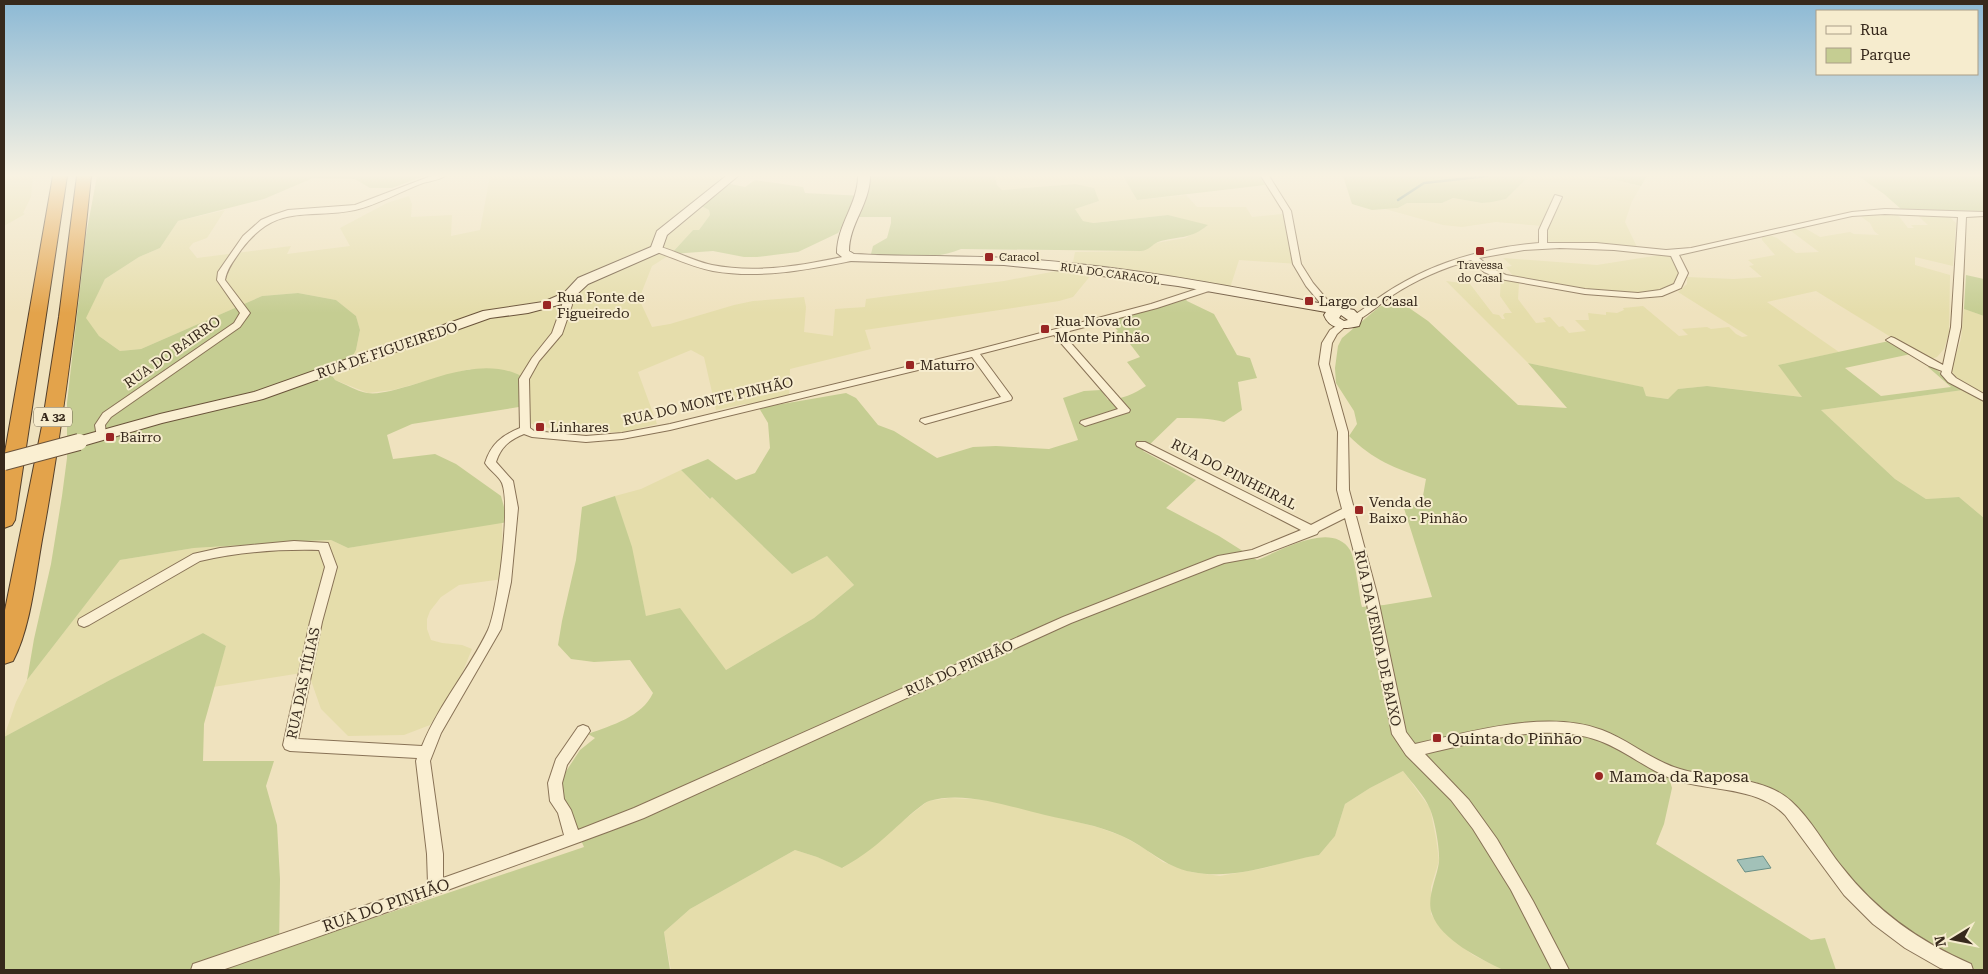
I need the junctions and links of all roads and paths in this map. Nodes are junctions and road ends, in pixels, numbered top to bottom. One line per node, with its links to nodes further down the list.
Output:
1 (53, 221): 31 (highway, A 32)
2 (79, 221): 34 (highway, A 32)
3 (266, 221): 27 (street, RUA DO BAIRRO)
4 (677, 221): 11 (street)
5 (851, 221): 14 (street)
6 (1289, 221): 17 (street)
7 (1547, 221): 10 (street)
8 (1807, 221): 12 (street)
9 (1962, 221): 22 (street)
10 (1543, 245): 12 (street); 13 (street)
11 (657, 249): 14 (street); 16 (street, RUA DE FIGUEIREDO)
12 (1674, 253): 13 (street)
13 (1472, 256): 18 (street)
14 (851, 258): 15 (street, RUA DO CARACOL)
15 (1209, 288): 17 (street, RUA DO CARACOL); 19 (street, RUA DO MONTE PINHÃO)
16 (567, 296): 26 (street); 27 (street, RUA DE FIGUEIREDO)
17 (1336, 315): 18 (street); 30 (street, RUA DA VENDA DE BAIXO)
18 (1355, 318)
19 (1056, 332): 21 (street, RUA DO MONTE PINHÃO); 25 (street)
20 (1891, 340): 22 (street)
21 (974, 353): 24 (street); 26 (street, RUA DO MONTE PINHÃO)
22 (1945, 369): 23 (street)
23 (1984, 398)
24 (925, 421)
25 (1085, 423)
26 (525, 430): 37 (street)
27 (101, 435): 29 (street, RUA DE FIGUEIREDO, bridge)
28 (1141, 444): 32 (street, RUA DO PINHEIRAL)
29 (4, 462)
30 (1349, 511): 32 (street, RUA DO PINHÃO); 36 (street, RUA DA VENDA DE BAIXO)
31 (4, 520)
32 (1313, 531): 38 (street, RUA DO PINHÃO)
33 (84, 622): 37 (street, RUA DAS TÍLIAS)
34 (4, 654)
35 (583, 731): 38 (street)
36 (1411, 751): 41 (street, RUA DA VENDA DE BAIXO); 42 (street)
37 (427, 752): 39 (street)
38 (574, 839): 39 (street, RUA DO PINHÃO)
39 (436, 888): 40 (street, RUA DO PINHÃO)
40 (199, 970)
41 (1560, 970)
42 (1965, 970)

